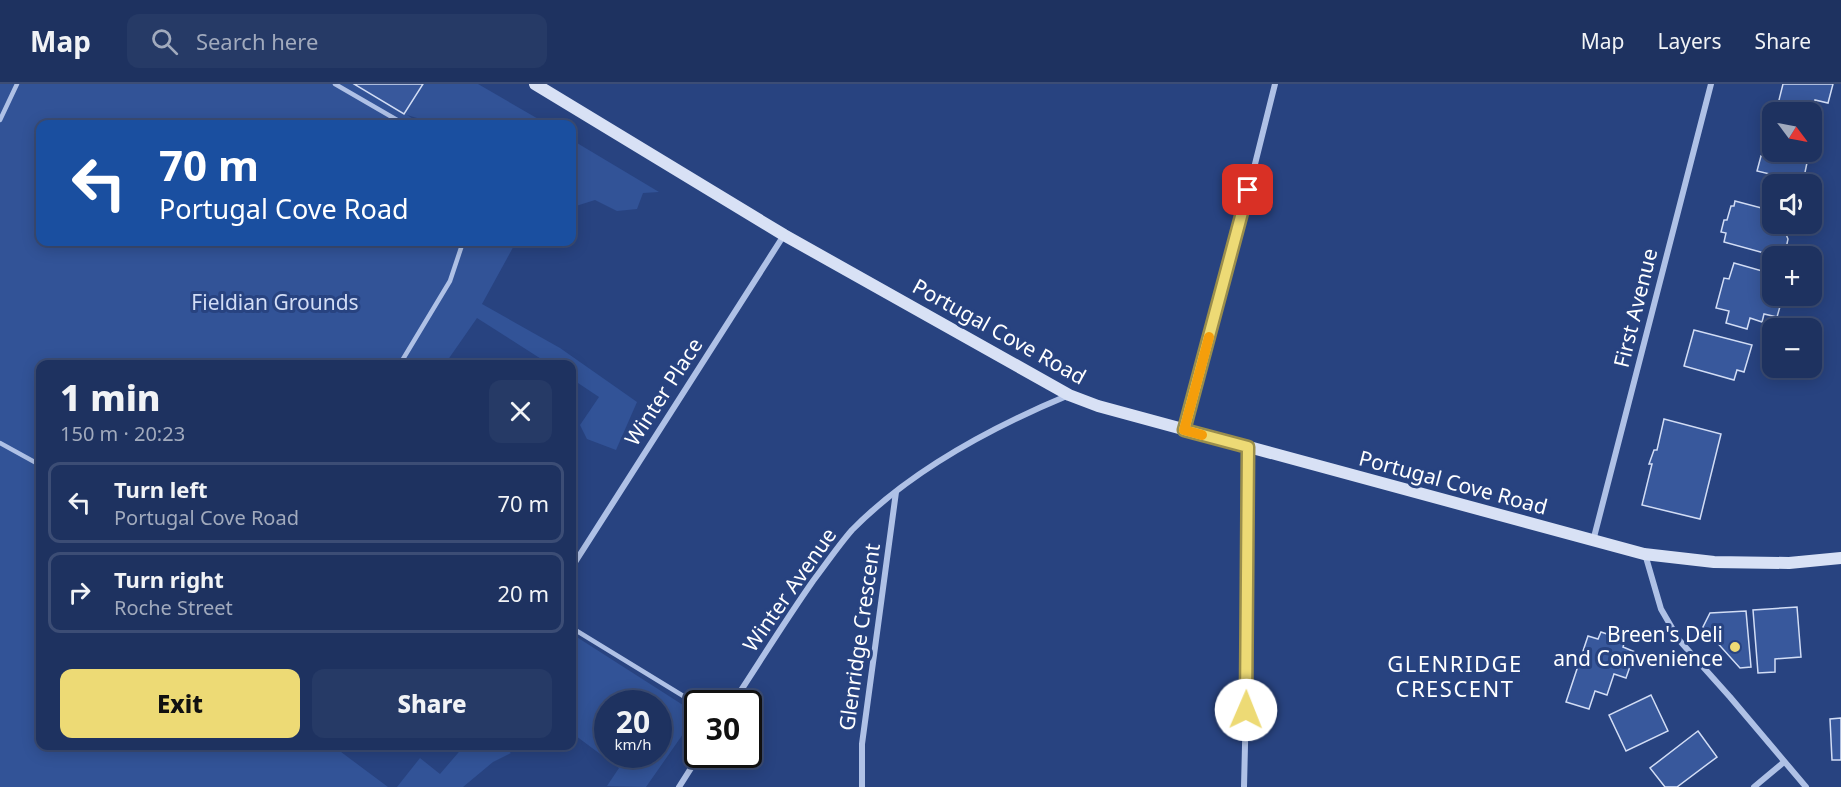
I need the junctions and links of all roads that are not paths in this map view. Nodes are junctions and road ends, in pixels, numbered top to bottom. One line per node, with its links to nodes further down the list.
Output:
1 (17, 84): 6 (lane)
2 (335, 84): 7 (lane)
3 (535, 84): 8 (main road, Portugal Cove Road)
4 (1275, 84): 12 (street)
5 (1711, 84): 17 (street, First Avenue)
6 (0, 120)
7 (397, 120)
8 (784, 235): 11 (main road, Portugal Cove Road); 20 (street, Winter Place)
9 (462, 246): 10 (lane)
10 (402, 360)
11 (1069, 395): 12 (main road, Portugal Cove Road); 16 (street, Winter Avenue)
12 (1184, 430): 14 (main road, Portugal Cove Road)
13 (0, 443): 15 (lane)
14 (1248, 447): 17 (main road, Portugal Cove Road); 28 (street)
15 (36, 463)
16 (896, 492): 22 (street, Winter Avenue); 27 (street, Glenridge Crescent)
17 (1593, 541): 18 (main road, Portugal Cove Road)
18 (1644, 554): 19 (main road, Portugal Cove Road); 24 (street)
19 (1841, 558)
20 (576, 561)
21 (576, 630): 23 (lane)
22 (741, 690)
23 (684, 696)
24 (1784, 762): 29 (street); 30 (street)
25 (691, 768): 26 (street)
26 (679, 787)
27 (862, 787)
28 (1244, 787)
29 (1754, 787)
30 (1806, 787)

